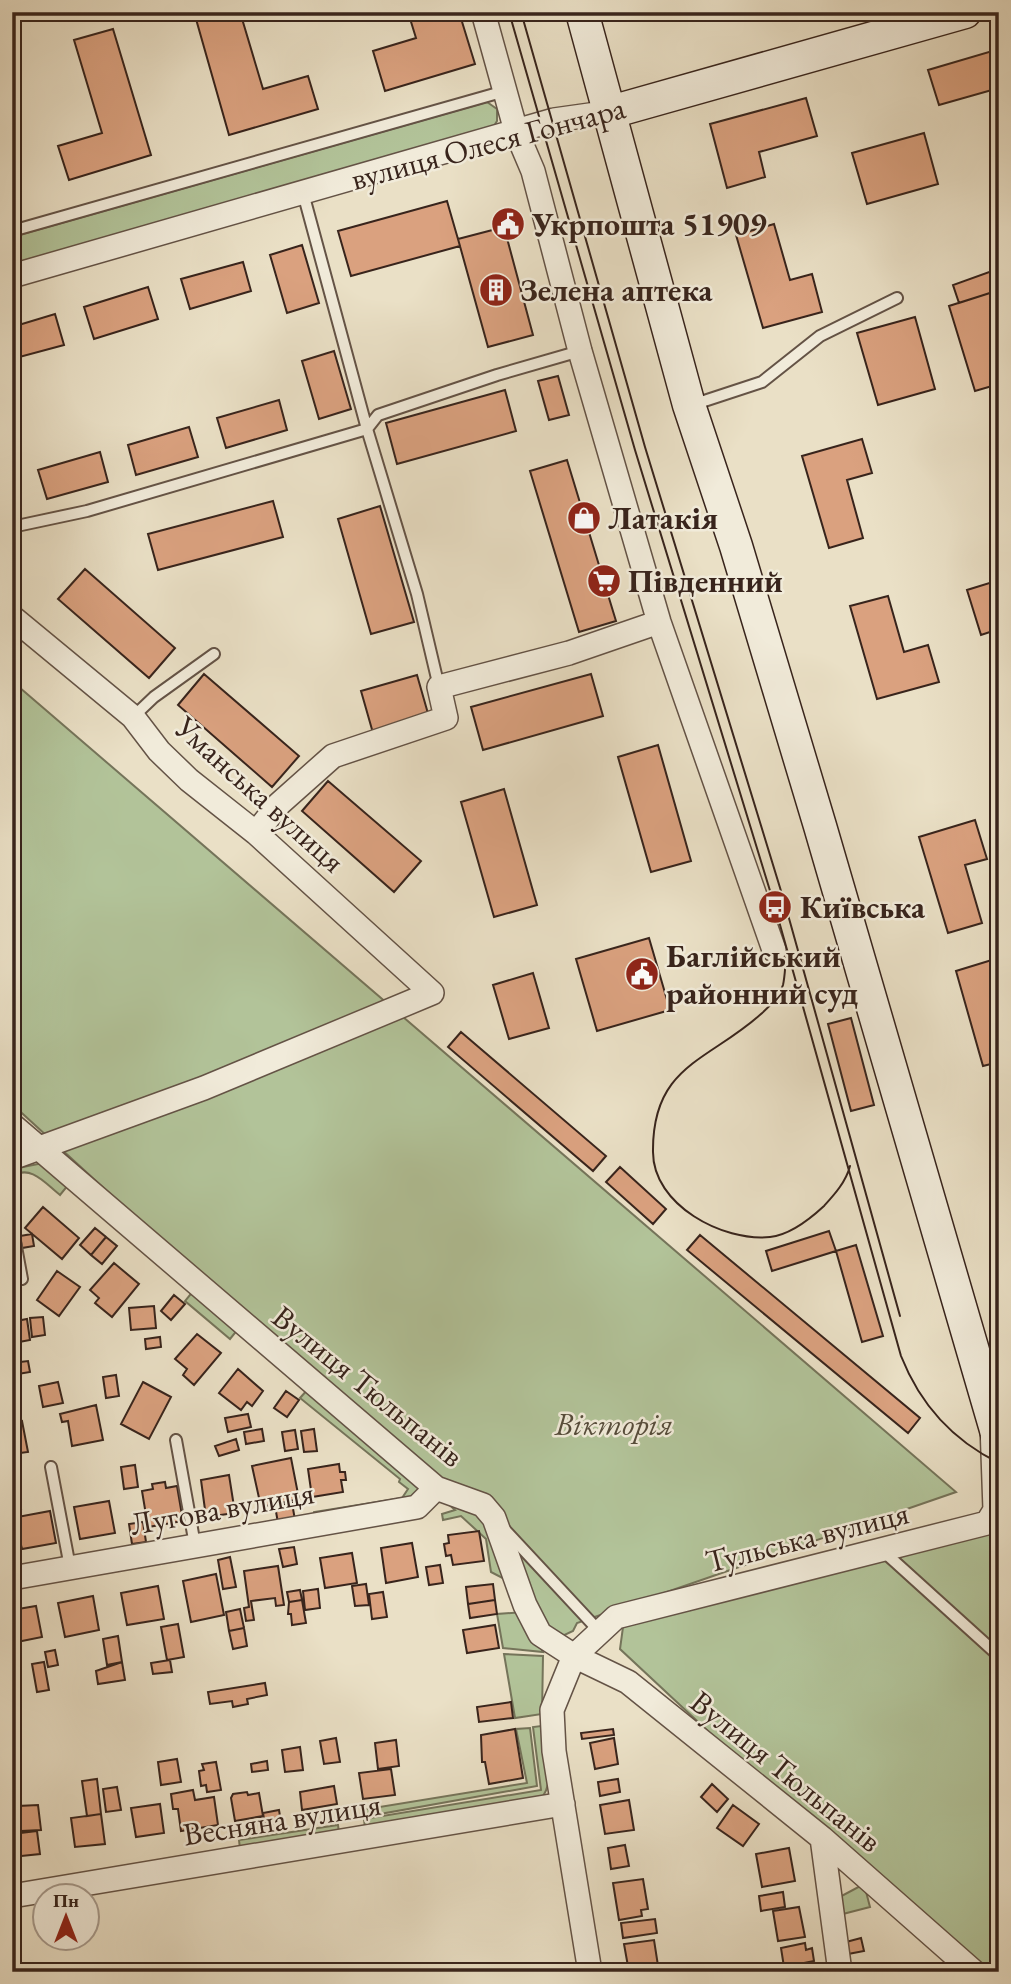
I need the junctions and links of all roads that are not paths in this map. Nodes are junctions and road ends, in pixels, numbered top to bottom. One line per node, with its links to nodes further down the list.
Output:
1 (483, 12): 5 (street)
2 (582, 12): 6 (street)
3 (965, 12): 4 (street, вулиця Олеся Гончара)
4 (886, 24): 6 (street, вулиця Олеся Гончара)
5 (505, 90): 7 (street); 9 (lane)
6 (611, 112): 7 (street, вулиця Олеся Гончара); 13 (street)
7 (516, 131): 8 (street, вулиця Олеся Гончара); 12 (street)
8 (303, 192): 10 (street, вулиця Олеся Гончара); 14 (lane)
9 (12, 231)
10 (12, 276)
11 (897, 298): 13 (lane)
12 (580, 351): 14 (lane); 17 (street)
13 (689, 405): 28 (street)
14 (367, 429): 15 (lane); 19 (lane)
15 (12, 527)
16 (12, 617): 20 (street, Уманська вулиця)
17 (659, 622): 19 (street); 22 (street)
18 (214, 654): 20 (lane)
19 (439, 687): 21 (street)
20 (133, 717): 21 (street, Уманська вулиця)
21 (256, 833): 24 (street, Уманська вулиця)
22 (774, 950)
23 (12, 1125): 24 (street, Вулиця Тюльпанів)
24 (38, 1147): 25 (street); 31 (street, Вулиця Тюльпанів)
25 (12, 1158)
26 (12, 1225): 27 (lane)
27 (22, 1279)
28 (997, 1432): 34 (street, Тульська вулиця)
29 (176, 1440): 33 (lane)
30 (51, 1467): 35 (lane)
31 (436, 1488): 32 (street, Вулиця Тюльпанів); 33 (street, Лугова вулиця)
32 (494, 1518): 37 (lane); 39 (street, Вулиця Тюльпанів)
33 (195, 1545): 35 (street, Лугова вулиця)
34 (883, 1551): 37 (street, Тульська вулиця); 38 (lane)
35 (70, 1567): 36 (street, Лугова вулиця)
36 (12, 1578)
37 (600, 1632): 39 (street, Тульська вулиця)
38 (999, 1656)
39 (570, 1663): 40 (street); 41 (street, Вулиця Тюльпанів)
40 (563, 1804): 42 (street, Весняна вулиця); 43 (street)
41 (822, 1838): 44 (street); 45 (street, Вулиця Тюльпанів)
42 (12, 1896)
43 (590, 1972)
44 (840, 1972)
45 (974, 1972)

